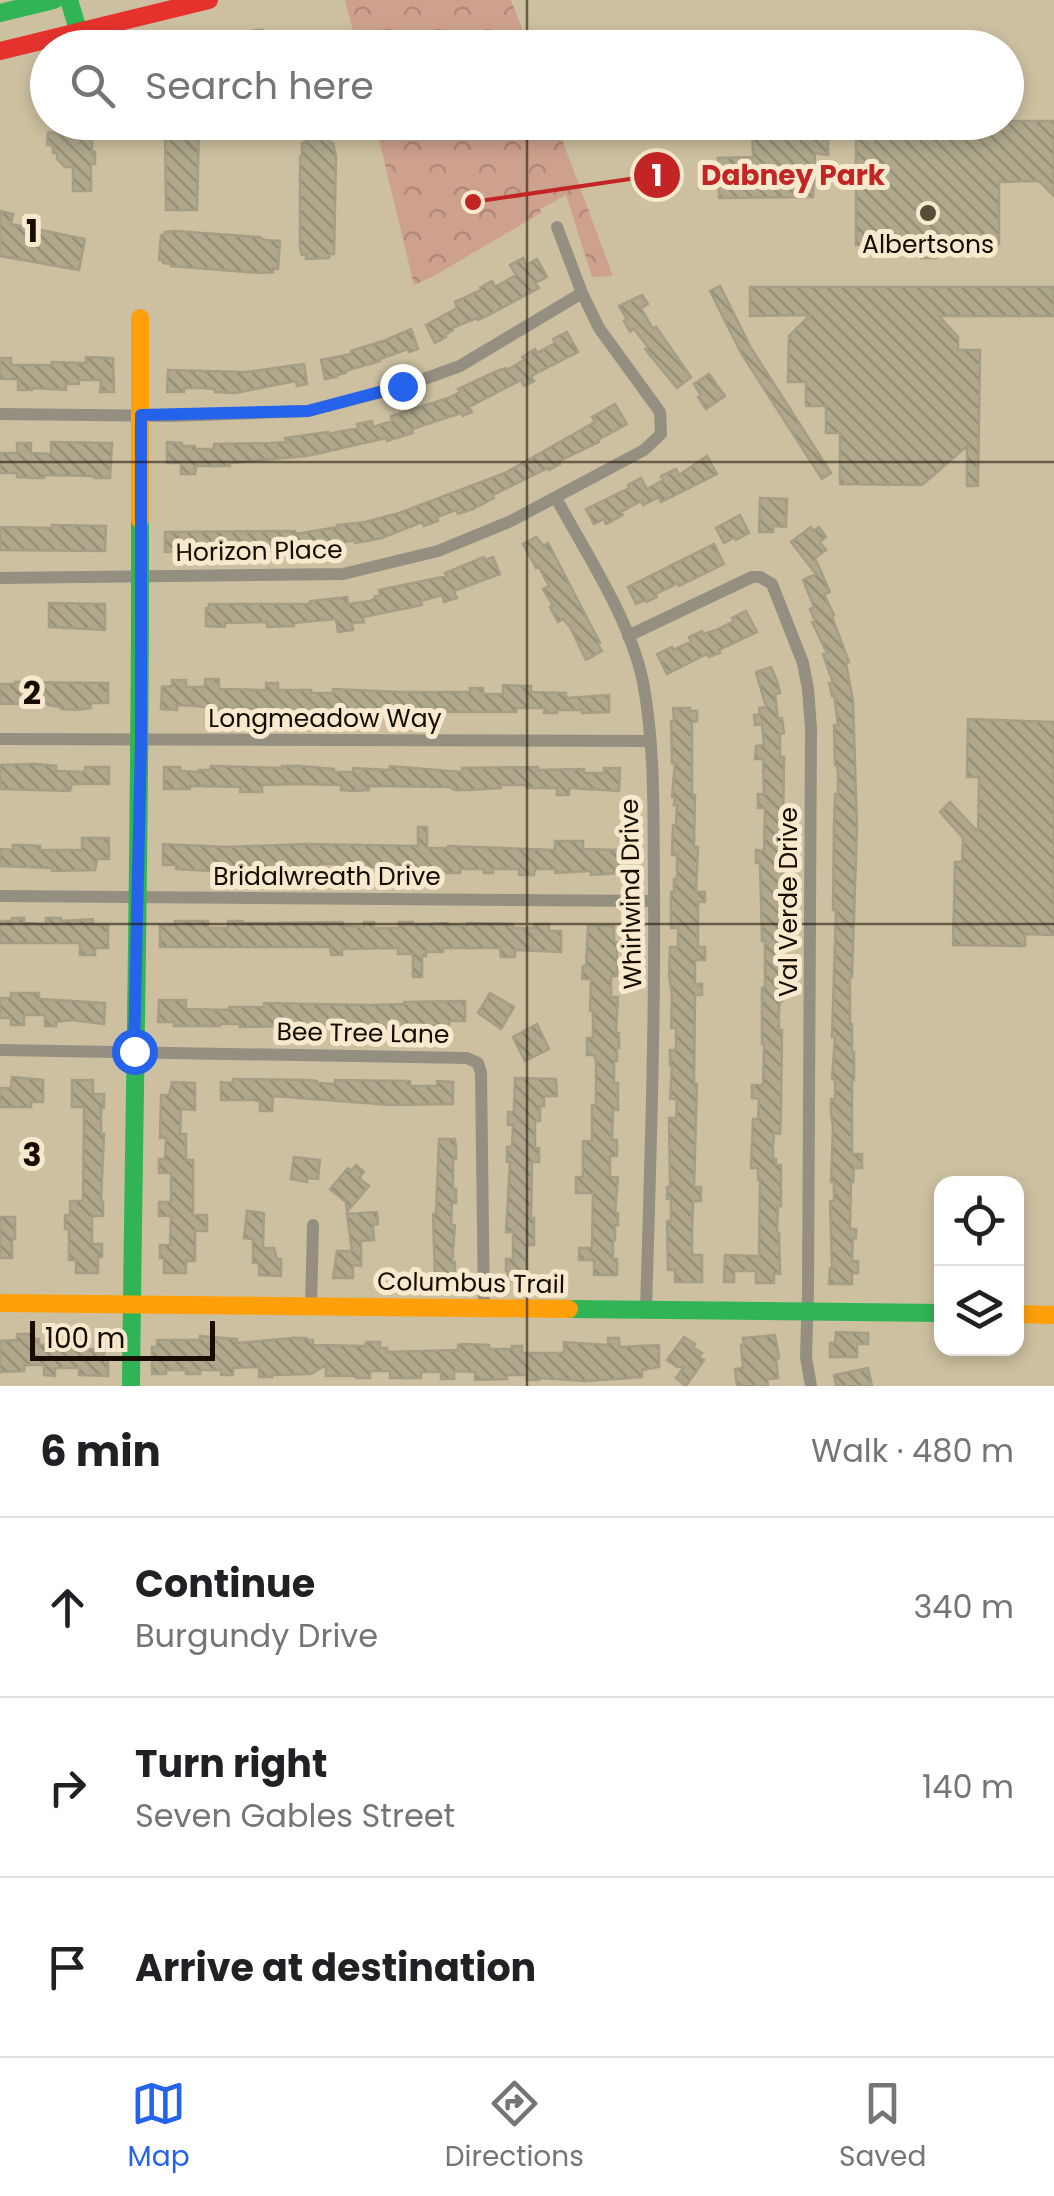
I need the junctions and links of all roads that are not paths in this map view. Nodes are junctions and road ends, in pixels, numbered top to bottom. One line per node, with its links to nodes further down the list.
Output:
1 (54, 0): 4 (street)
2 (69, 0): 5 (street)
3 (209, 0): 6 (street)
4 (0, 13)
5 (78, 30)
6 (94, 30)
7 (30, 45): 8 (street)
8 (0, 51)
9 (557, 227): 10 (street)
10 (582, 293): 13 (street); 14 (street, Horizon Place)
11 (140, 318): 13 (street)
12 (0, 414): 13 (street)
13 (141, 415): 15 (street)
14 (556, 498): 15 (street, Horizon Place); 17 (street, Whirlwind Drive)
15 (142, 576): 16 (street, Horizon Place); 19 (street)
16 (0, 578)
17 (628, 636): 20 (street, Whirlwind Drive); 32 (street, Val Verde Drive)
18 (0, 739): 19 (street, Longmeadow Way)
19 (141, 741): 20 (street, Longmeadow Way); 22 (street)
20 (650, 741): 23 (street, Whirlwind Drive)
21 (0, 896): 22 (street, Bridalwreath Drive)
22 (138, 897): 23 (street, Bridalwreath Drive); 25 (street)
23 (654, 901): 31 (street, Whirlwind Drive)
24 (0, 1050): 25 (street, Bee Tree Lane)
25 (134, 1051): 28 (street); 30 (street, Bee Tree Lane)
26 (313, 1224): 29 (street)
27 (0, 1303): 28 (street, Columbus Trail)
28 (132, 1304): 29 (street, Columbus Trail); 36 (street)
29 (311, 1306): 30 (street, Columbus Trail)
30 (484, 1308): 31 (street, Columbus Trail)
31 (646, 1310): 32 (street, Columbus Trail)
32 (808, 1312): 33 (street, Columbus Trail); 37 (street, Val Verde Drive)
33 (934, 1313)
34 (1024, 1314): 35 (street)
35 (1054, 1315)
36 (131, 1386)
37 (811, 1386)

